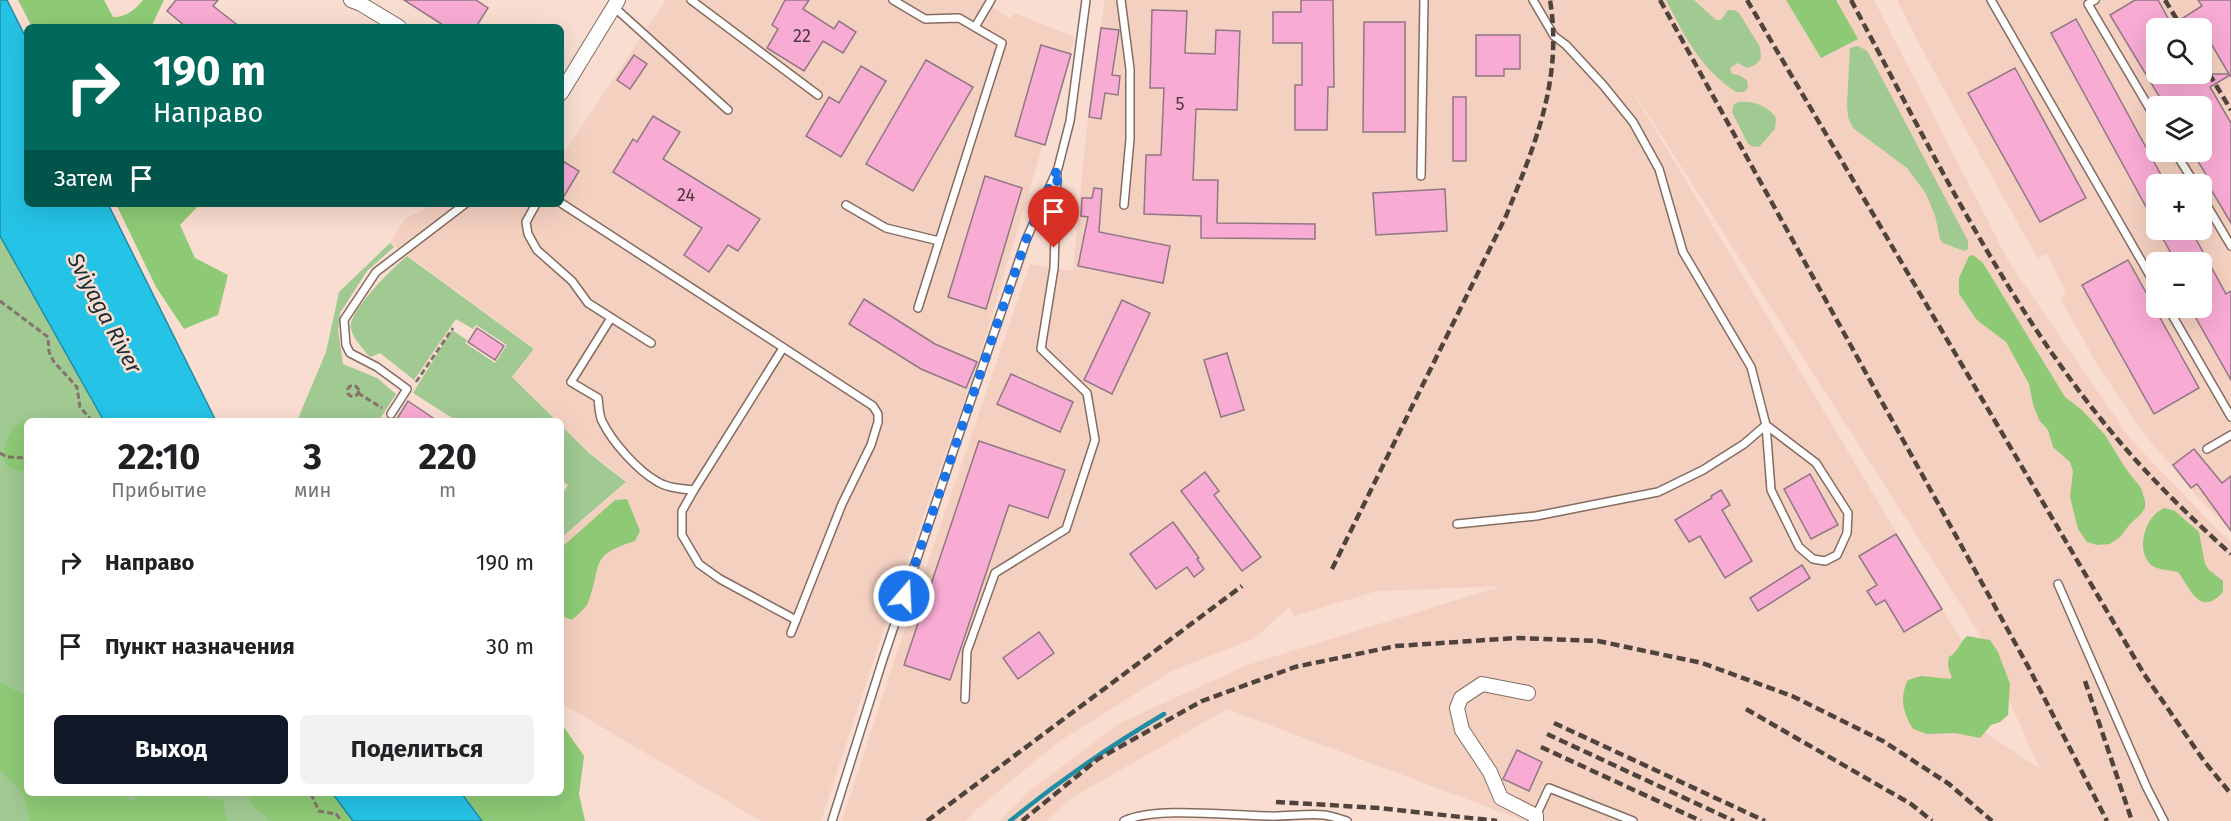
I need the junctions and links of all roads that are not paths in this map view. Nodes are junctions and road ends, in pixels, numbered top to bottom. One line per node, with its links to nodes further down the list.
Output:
1 (691, 0): 15 (lane)
2 (893, 0): 13 (lane)
3 (991, 0): 13 (lane)
4 (1086, 0): 18 (lane)
5 (1121, 0): 21 (lane)
6 (1424, 0): 19 (lane)
7 (1533, 0): 36 (lane)
8 (1991, 0): 28 (lane)
9 (2095, 0): 16 (lane)
10 (358, 1): 12 (street)
11 (616, 3): 14 (street); 17 (lane)
12 (394, 24)
13 (975, 27): 26 (lane)
14 (564, 88)
15 (818, 95)
16 (2146, 102)
17 (728, 110)
18 (1058, 168): 45 (lane); 47 (lane)
19 (1421, 176)
20 (846, 205): 26 (lane)
21 (1124, 205)
22 (564, 206): 33 (lane)
23 (461, 207): 34 (lane)
24 (534, 207): 30 (lane)
25 (2212, 214): 27 (lane)
26 (939, 241): 29 (lane)
27 (2231, 246)
28 (2146, 269)
29 (918, 308)
30 (612, 318): 32 (lane); 39 (lane)
31 (2174, 318): 35 (lane)
32 (651, 343)
33 (783, 348): 39 (lane); 42 (lane)
34 (391, 414)
35 (2231, 417)
36 (1766, 425): 36 (lane); 40 (lane)
37 (2231, 435): 38 (lane)
38 (2207, 449)
39 (694, 490): 42 (lane)
40 (1457, 524)
41 (2058, 584): 51 (lane)
42 (796, 620): 43 (lane)
43 (792, 633)
44 (1528, 693): 46 (street)
45 (965, 699)
46 (1536, 819): 50 (lane)
47 (832, 821)
48 (1124, 821): 49 (lane)
49 (1347, 821)
50 (1633, 821)
51 (2164, 821)

